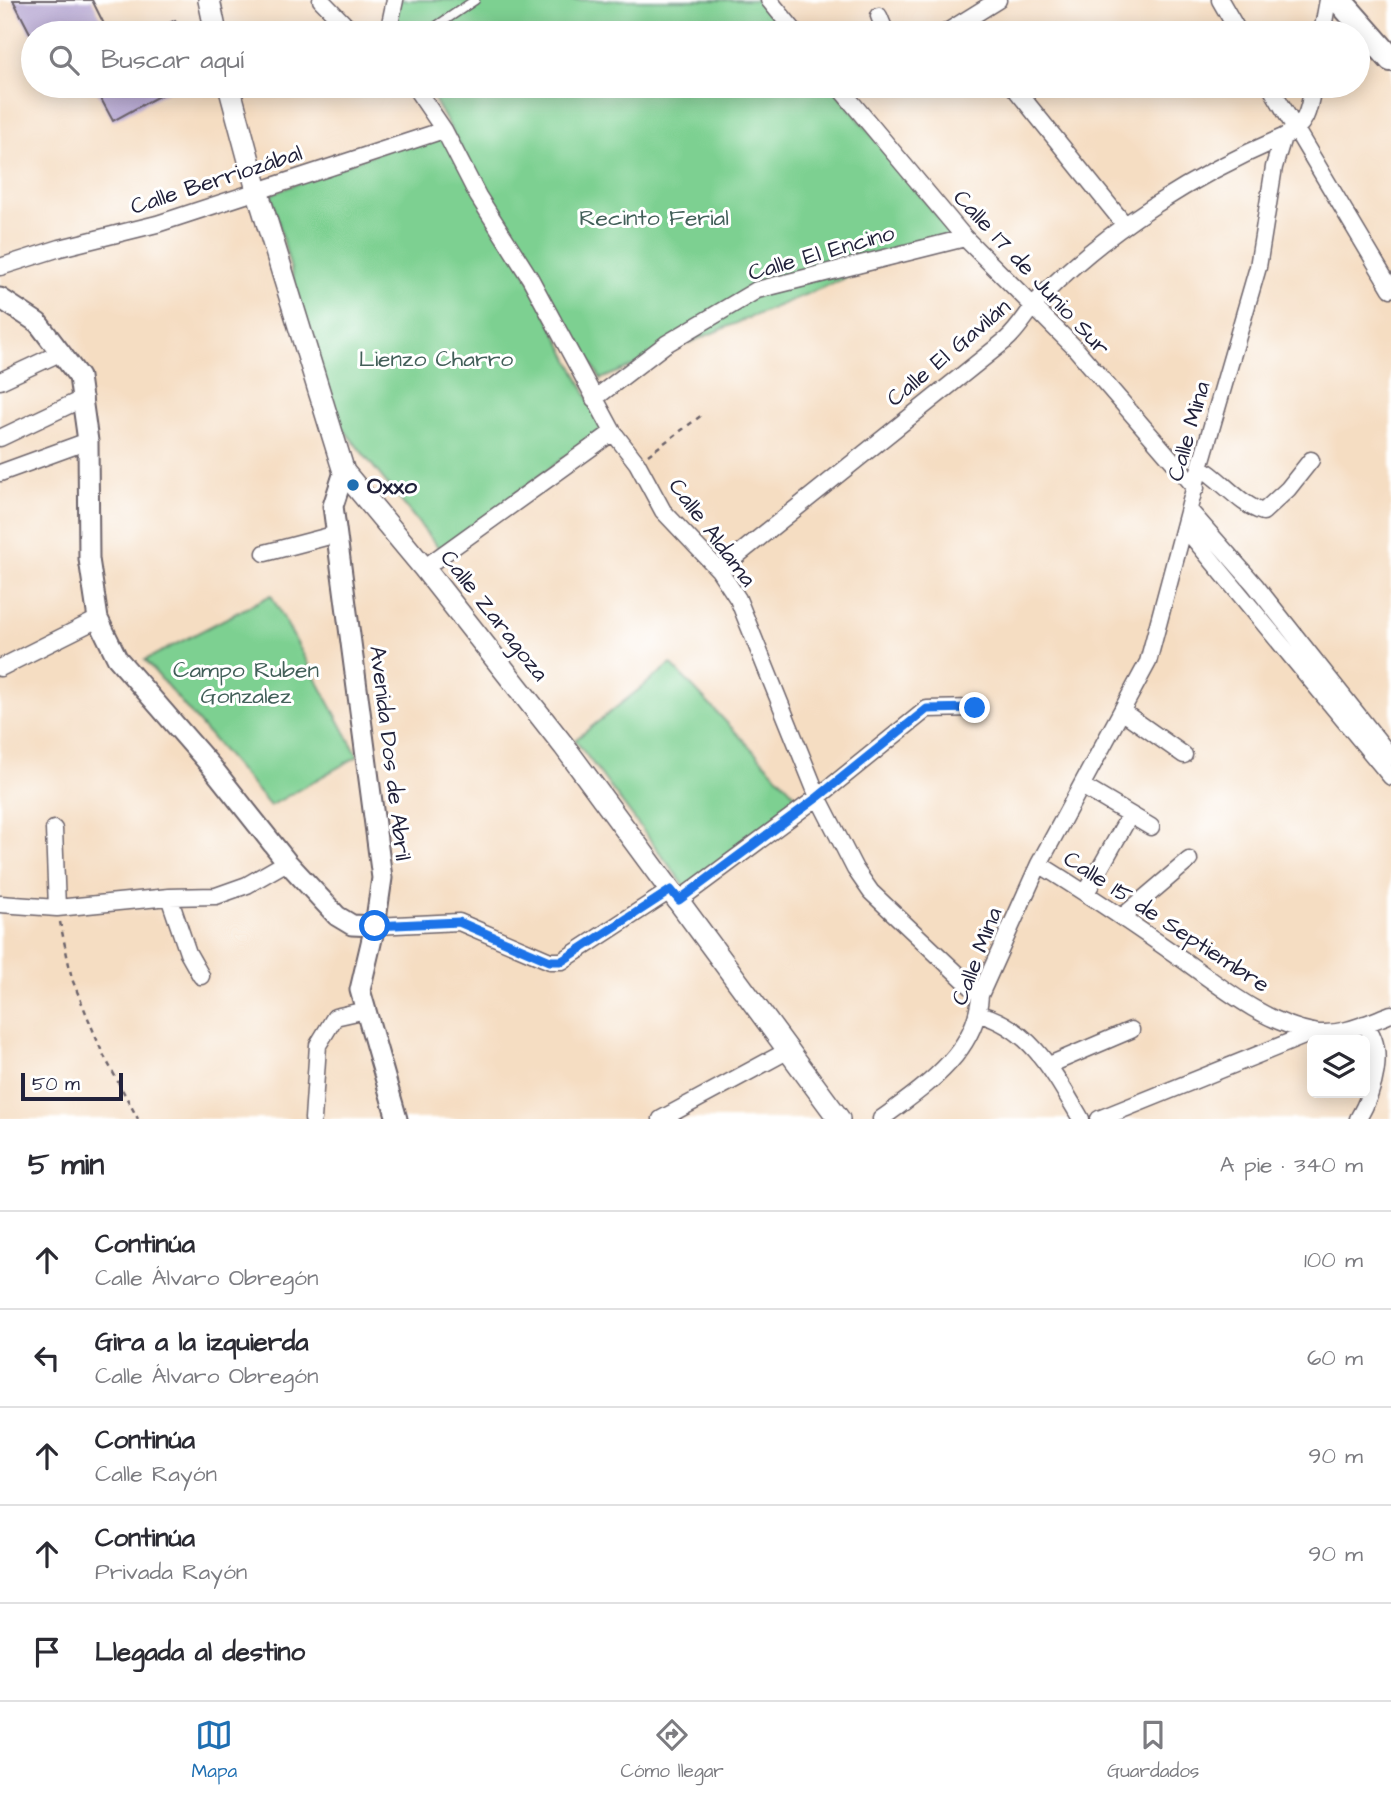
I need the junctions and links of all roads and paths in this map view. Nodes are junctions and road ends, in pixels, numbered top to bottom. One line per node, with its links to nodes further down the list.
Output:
1 (209, 0): 11 (main road)
2 (321, 0): 12 (street)
3 (395, 0): 13 (street)
4 (475, 0): 14 (lane)
5 (769, 0): 15 (street)
6 (998, 0): 17 (street)
7 (1220, 0): 18 (street)
8 (1328, 0): 19 (street)
9 (1339, 0): 20 (main road)
10 (879, 16): 16 (street)
11 (213, 21)
12 (341, 21)
13 (391, 21)
14 (444, 21)
15 (786, 21)
16 (881, 21)
17 (974, 21)
18 (1232, 21)
19 (1324, 21)
20 (1358, 21)
21 (1370, 35): 22 (main road)
22 (1391, 59)
23 (232, 98): 31 (main road, Calle Zaragoza)
24 (422, 98): 29 (street, Calle Aldama)
25 (848, 98): 33 (street, Calle 17 de Junio Sur)
26 (1023, 98): 32 (street)
27 (1275, 98): 30 (street)
28 (1310, 98): 30 (street, Calle Mina)
29 (444, 130): 31 (street, Calle Berriozábal); 41 (street, Calle Aldama)
30 (1290, 134): 32 (street, Calle El Gavilán); 35 (street); 48 (street, Calle Mina)
31 (257, 190): 34 (street, Calle Berriozábal); 49 (main road, Calle Zaragoza)
32 (1125, 225): 37 (street, Calle El Gavilán)
33 (965, 238): 37 (street, Calle 17 de Junio Sur); 41 (street, Calle El Encino)
34 (0, 267)
35 (1391, 289)
36 (0, 298): 38 (street)
37 (1033, 309): 51 (street, Calle 17 de Junio Sur); 57 (street, Calle El Gavilán)
38 (62, 352): 39 (street); 40 (street)
39 (0, 381)
40 (84, 398): 44 (street); 45 (street)
41 (594, 399): 43 (street, Calle Aldama)
42 (702, 415): 47 (path)
43 (613, 432): 47 (street, Calle Aldama); 56 (street)
44 (0, 438)
45 (88, 441): 50 (street); 59 (street)
46 (1311, 460): 48 (street)
47 (637, 463): 57 (street, Calle Aldama)
48 (1200, 467): 51 (street, Calle Mina)
49 (344, 472): 54 (street, Avenida Dos de Abril); 56 (main road, Calle Zaragoza)
50 (0, 473)
51 (1196, 488): 52 (street, Calle Mina)
52 (1190, 511): 53 (street, Calle Mina); 58 (street)
53 (1185, 528): 58 (street); 63 (street, Calle Mina)
54 (337, 534): 55 (street); 81 (street, Avenida Dos de Abril)
55 (265, 552)
56 (424, 568): 76 (main road, Calle Zaragoza)
57 (719, 570): 68 (street, Calle Aldama)
58 (1249, 590): 61 (street)
59 (97, 620): 60 (street); 73 (street)
60 (0, 668)
61 (1318, 678): 65 (street); 66 (street)
62 (975, 708): 68 (street)
63 (1122, 712): 64 (street); 67 (street, Calle Mina)
64 (1184, 755)
65 (1391, 757)
66 (1391, 777)
67 (1082, 786): 69 (street); 74 (street, Calle Mina)
68 (818, 797): 76 (street); 83 (street, Calle Aldama)
69 (1129, 816): 70 (street); 75 (street)
70 (1151, 827)
71 (54, 829): 79 (street)
72 (1189, 860): 80 (street)
73 (288, 862): 77 (street); 81 (street)
74 (1039, 864): 75 (street, Calle 15 de Septiembre); 83 (street, Calle Mina)
75 (1086, 893): 80 (street, Calle 15 de Septiembre)
76 (675, 895): 81 (street); 90 (main road, Calle Zaragoza)
77 (169, 897): 79 (street); 82 (street)
78 (0, 904): 79 (street)
79 (57, 908): 92 (path)
80 (1122, 917): 89 (street, Calle 15 de Septiembre)
81 (375, 926): 84 (street, Avenida Dos de Abril)
82 (201, 976)
83 (980, 995): 85 (street, Calle Mina)
84 (366, 1010): 93 (street); 94 (street, Avenida Dos de Abril)
85 (979, 1014): 91 (street); 97 (street, Calle Mina)
86 (1391, 1014): 87 (street, Calle 15 de Septiembre)
87 (1364, 1024): 89 (street, Calle 15 de Septiembre); 100 (street)
88 (1132, 1030): 91 (street)
89 (1314, 1032): 99 (street)
90 (789, 1050): 95 (street); 96 (main road, Calle Zaragoza)
91 (1049, 1066): 98 (street)
92 (138, 1119)
93 (313, 1119)
94 (397, 1119)
95 (661, 1119)
96 (839, 1119)
97 (881, 1119)
98 (1081, 1119)
99 (1099, 1119)
100 (1358, 1119)

